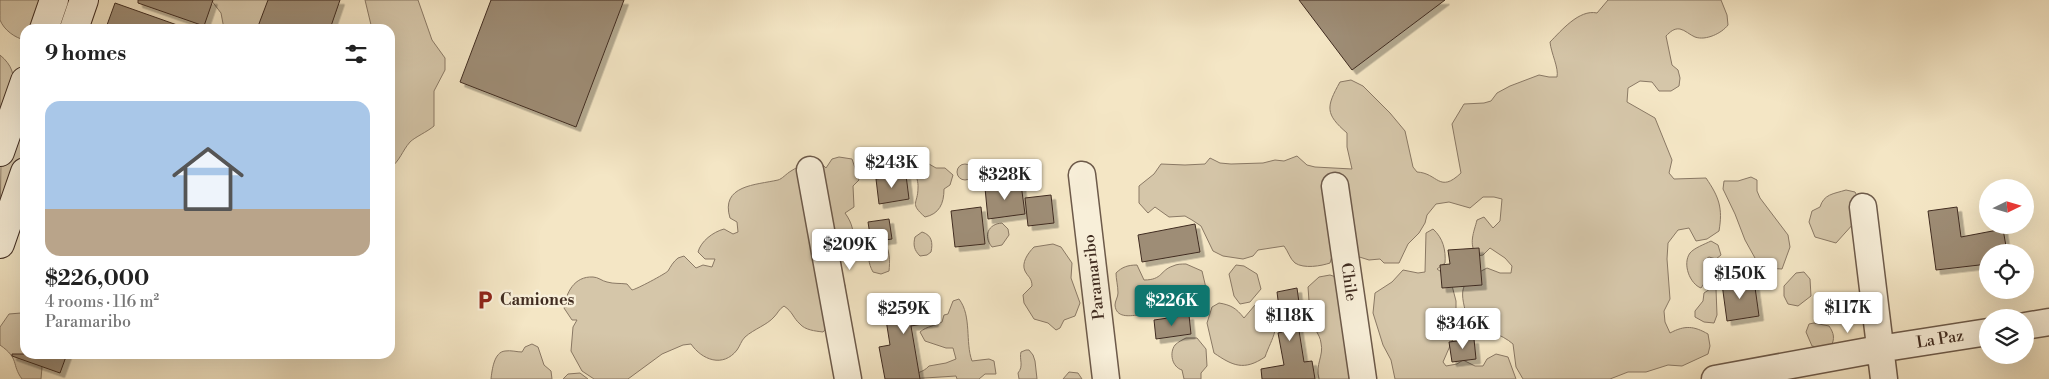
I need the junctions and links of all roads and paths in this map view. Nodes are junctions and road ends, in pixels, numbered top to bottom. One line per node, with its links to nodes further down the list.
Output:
1 (54, 0): 3 (street)
2 (84, 0): 4 (street)
3 (46, 24)
4 (76, 24)
5 (20, 95): 6 (street)
6 (0, 152)
7 (810, 170): 17 (street)
8 (1082, 175): 18 (street, Paramaribo)
9 (20, 186): 12 (street)
10 (1335, 186): 19 (street, Chile)
11 (1863, 207): 16 (street)
12 (0, 244)
13 (2049, 322): 14 (street)
14 (2034, 324)
15 (1979, 333): 16 (street, La Paz)
16 (1879, 349): 20 (street, La Paz); 21 (street)
17 (848, 379)
18 (1106, 379)
19 (1363, 379)
20 (1715, 379)
21 (1884, 379)

